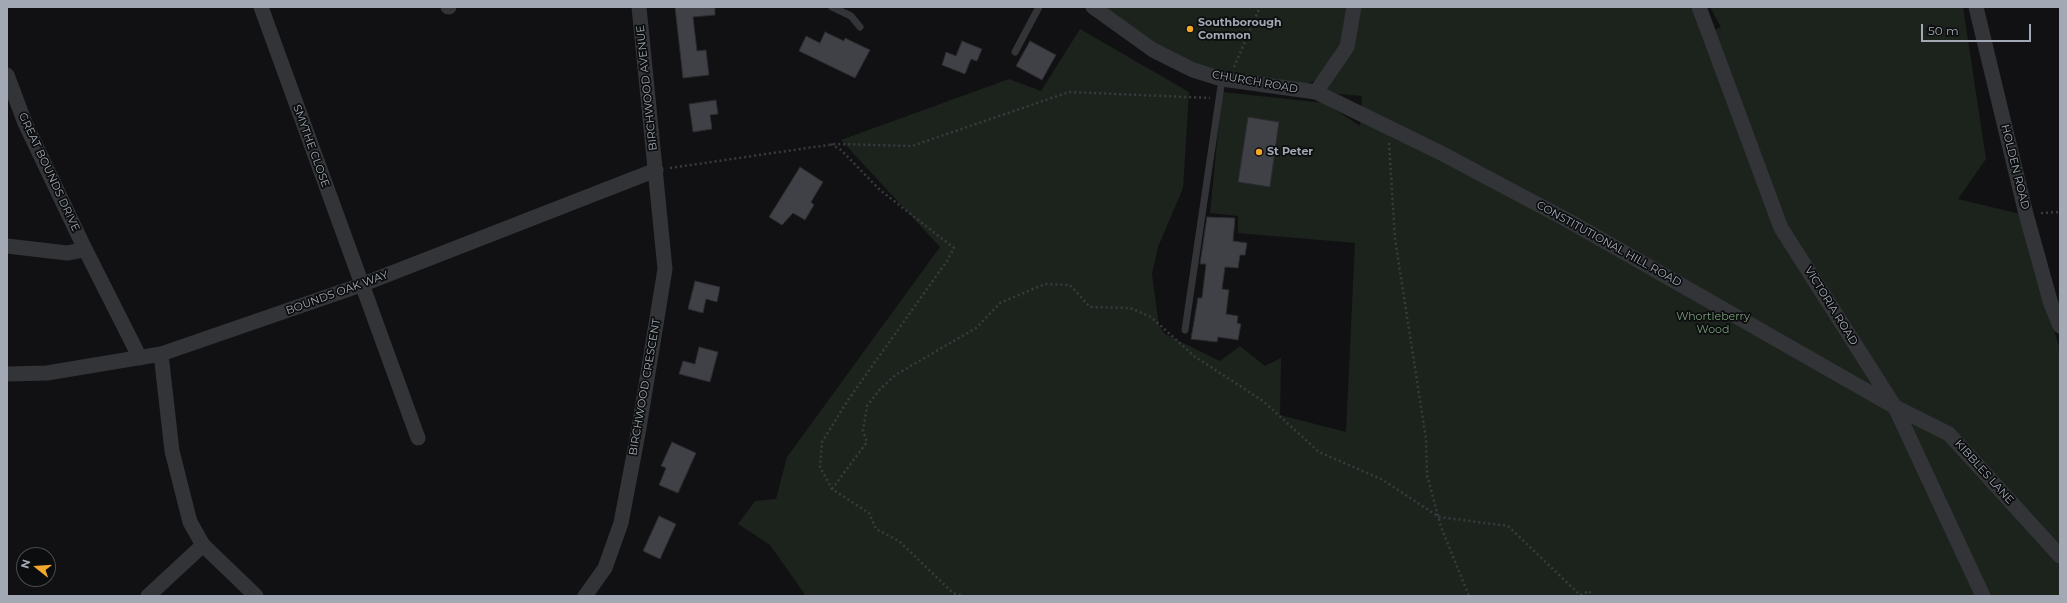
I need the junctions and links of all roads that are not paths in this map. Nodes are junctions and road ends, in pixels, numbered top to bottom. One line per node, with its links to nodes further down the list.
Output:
1 (261, 7): 17 (street, SMYTHE CLOSE)
2 (639, 7): 14 (street, BIRCHWOOD AVENUE)
3 (832, 7): 9 (lane)
4 (1039, 7): 10 (lane)
5 (1093, 7): 12 (street, CHURCH ROAD)
6 (1354, 7): 13 (street)
7 (1698, 7): 23 (street, VICTORIA ROAD)
8 (1976, 7): 18 (street, HOLDEN ROAD)
9 (860, 27)
10 (1015, 52)
11 (7, 75): 16 (street, GREAT BOUNDS DRIVE)
12 (1226, 79): 13 (street, CHURCH ROAD); 19 (lane)
13 (1316, 92): 23 (street, CONSTITUTIONAL HILL ROAD)
14 (656, 170): 17 (street, BOUNDS OAK WAY); 29 (street, BIRCHWOOD CRESCENT)
15 (7, 246): 16 (street)
16 (84, 247): 21 (street, GREAT BOUNDS DRIVE)
17 (361, 285): 20 (street, BOUNDS OAK WAY); 24 (street, SMYTHE CLOSE)
18 (2060, 326)
19 (1185, 330)
20 (161, 354): 21 (street, BOUNDS OAK WAY); 25 (street)
21 (140, 358): 22 (street, BOUNDS OAK WAY)
22 (7, 374)
23 (1895, 407): 26 (street, KIBBLES LANE); 30 (street, VICTORIA ROAD)
24 (418, 438)
25 (203, 545): 27 (street); 28 (street)
26 (2060, 556)
27 (148, 596)
28 (256, 596)
29 (585, 596)
30 (1983, 596)

